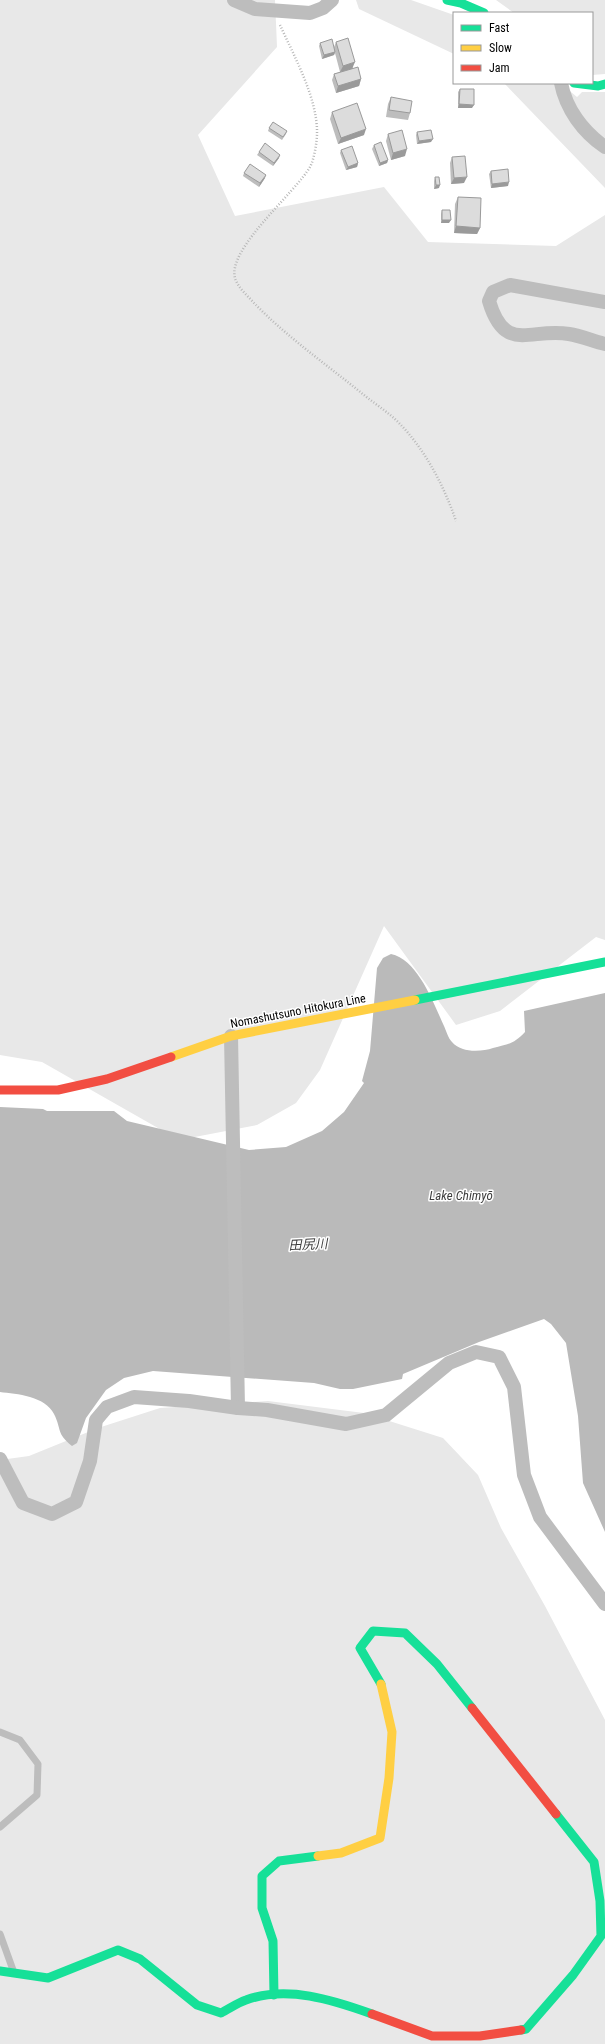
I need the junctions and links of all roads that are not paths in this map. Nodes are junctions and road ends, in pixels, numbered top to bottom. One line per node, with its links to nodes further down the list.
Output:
1 (234, 0): 2 (street)
2 (332, 0)
3 (447, 0): 4 (street)
4 (482, 12)
5 (561, 84): 8 (street)
6 (582, 84): 7 (street)
7 (605, 84)
8 (605, 147)
9 (605, 302): 10 (street)
10 (605, 344)
11 (605, 962): 12 (street, Nomashutsuno Hitokura Line)
12 (231, 1036): 13 (street, Nomashutsuno Hitokura Line); 14 (street)
13 (0, 1090)
14 (238, 1408): 15 (street); 16 (street)
15 (0, 1459)
16 (605, 1604)
17 (0, 1732): 18 (lane)
18 (0, 1827)
19 (0, 1934): 21 (lane)
20 (0, 1971): 21 (street)
21 (14, 1974): 22 (street)
22 (274, 1995): 22 (street)

